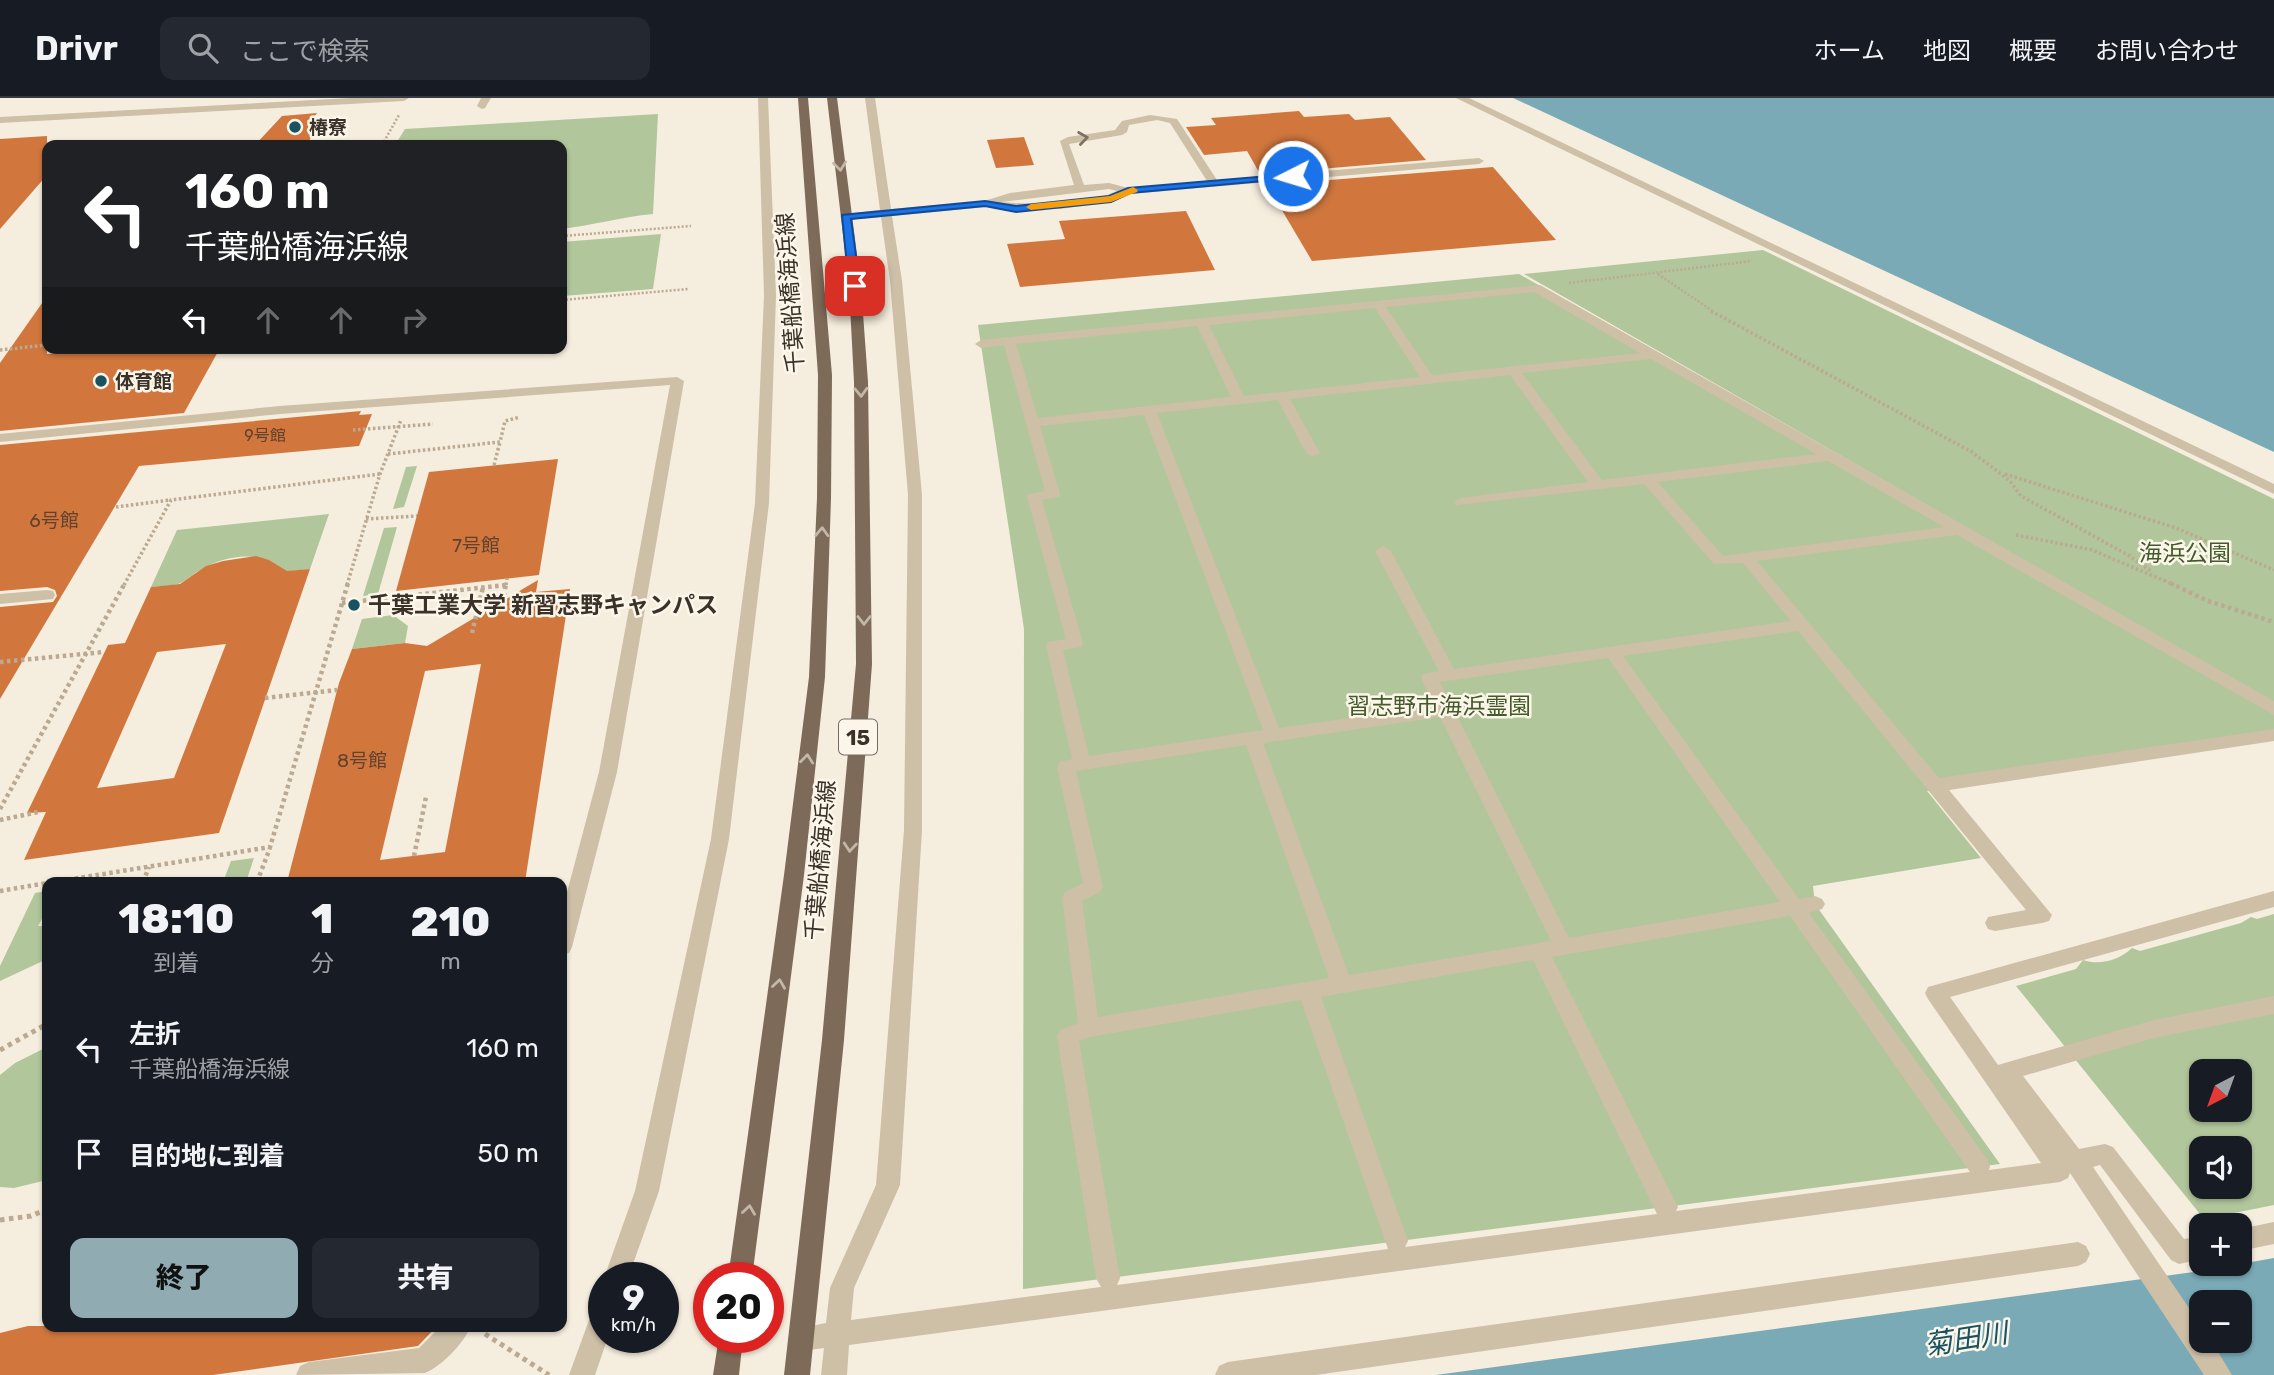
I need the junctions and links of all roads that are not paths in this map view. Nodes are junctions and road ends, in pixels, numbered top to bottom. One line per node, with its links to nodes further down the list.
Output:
1 (404, 98): 7 (street)
2 (763, 98): 66 (street)
3 (803, 98): 67 (main road, 千葉船橋海浜線 / 15, one-way to 3)
4 (832, 98): 14 (main road, 千葉船橋海浜線 / 15, one-way to 14)
5 (870, 98): 13 (street)
6 (1461, 98): 31 (street)
7 (0, 120)
8 (1479, 161): 9 (street)
9 (1214, 183): 10 (street, one-way to 9); 11 (street)
10 (1080, 188): 11 (street); 12 (street)
11 (1128, 191): 12 (street)
12 (985, 204): 13 (street)
13 (885, 213): 14 (street); 70 (street)
14 (846, 217): 71 (main road, 千葉船橋海浜線 / 15, one-way to 71)
15 (1378, 304): 16 (street); 19 (street); 21 (street)
16 (1201, 322): 17 (street); 23 (street)
17 (1009, 341): 18 (street); 25 (street)
18 (981, 344)
19 (1653, 355): 20 (street); 28 (street)
20 (1514, 370): 21 (street); 30 (street)
21 (1428, 380): 22 (street)
22 (1282, 396): 23 (street); 27 (street)
23 (1239, 400): 24 (street)
24 (1149, 410): 25 (street); 43 (street)
25 (1033, 423): 46 (street)
26 (0, 438): 51 (street)
27 (1313, 453)
28 (1831, 456): 29 (street); 33 (street)
29 (1648, 479): 30 (street); 35 (street)
30 (1598, 485): 32 (street)
31 (2274, 490)
32 (1461, 502)
33 (1960, 530): 35 (street); 41 (street)
34 (1383, 551): 40 (street)
35 (1747, 558): 38 (street)
36 (47, 595): 37 (street)
37 (0, 599)
38 (1803, 625): 39 (street); 47 (street)
39 (1612, 652): 40 (street); 49 (street)
40 (1449, 675): 42 (street)
41 (2274, 709)
42 (1445, 710): 43 (street); 52 (street)
43 (1273, 734): 45 (street)
44 (2274, 735): 47 (street)
45 (1252, 737): 46 (street); 54 (street)
46 (1082, 763): 57 (street)
47 (1936, 785): 50 (street)
48 (2274, 899): 70 (street)
49 (1804, 906): 52 (street); 59 (street)
50 (1995, 923)
51 (567, 928)
52 (1564, 947): 53 (street)
53 (1539, 952): 54 (street); 60 (street)
54 (1342, 985): 55 (street)
55 (1308, 991): 57 (street); 63 (street)
56 (2274, 1006): 58 (street)
57 (1089, 1028): 68 (street)
58 (2074, 1160): 64 (street); 80 (street)
59 (1979, 1166)
60 (1666, 1206)
61 (2274, 1233): 62 (street)
62 (2252, 1238)
63 (1396, 1241)
64 (2189, 1250)
65 (2078, 1254): 79 (street)
66 (622, 1262)
67 (742, 1262)
68 (1108, 1278)
69 (452, 1332): 74 (street)
70 (838, 1333): 71 (street); 78 (street)
71 (801, 1339): 77 (main road, 千葉船橋海浜線 / 15)
72 (590, 1353): 75 (street)
73 (729, 1353): 76 (main road)
74 (309, 1375)
75 (582, 1375)
76 (726, 1375)
77 (797, 1375)
78 (834, 1375)
79 (1228, 1375)
80 (2219, 1375)

